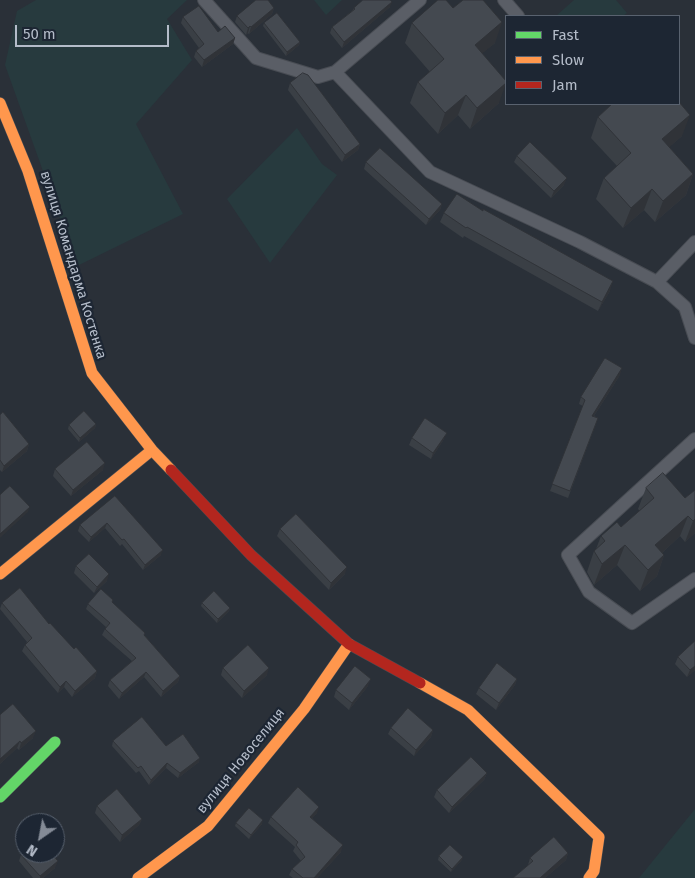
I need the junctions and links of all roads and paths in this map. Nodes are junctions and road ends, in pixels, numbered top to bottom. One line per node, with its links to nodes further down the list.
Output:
1 (204, 0): 5 (lane)
2 (420, 0): 5 (lane)
3 (504, 0): 4 (lane)
4 (517, 15)
5 (335, 72): 8 (lane)
6 (0, 103): 12 (street, вулиця Командарма Костенка)
7 (695, 242): 8 (lane)
8 (657, 282): 9 (lane)
9 (690, 310): 10 (lane)
10 (695, 338)
11 (695, 438): 14 (lane)
12 (152, 450): 13 (street); 15 (street, вулиця Командарма Костенка)
13 (0, 574)
14 (695, 579)
15 (349, 644): 18 (street, вулиця Новоселиця); 19 (street, вулиця Командарма Костенка)
16 (56, 742): 17 (street)
17 (0, 798)
18 (138, 878)
19 (588, 878)

